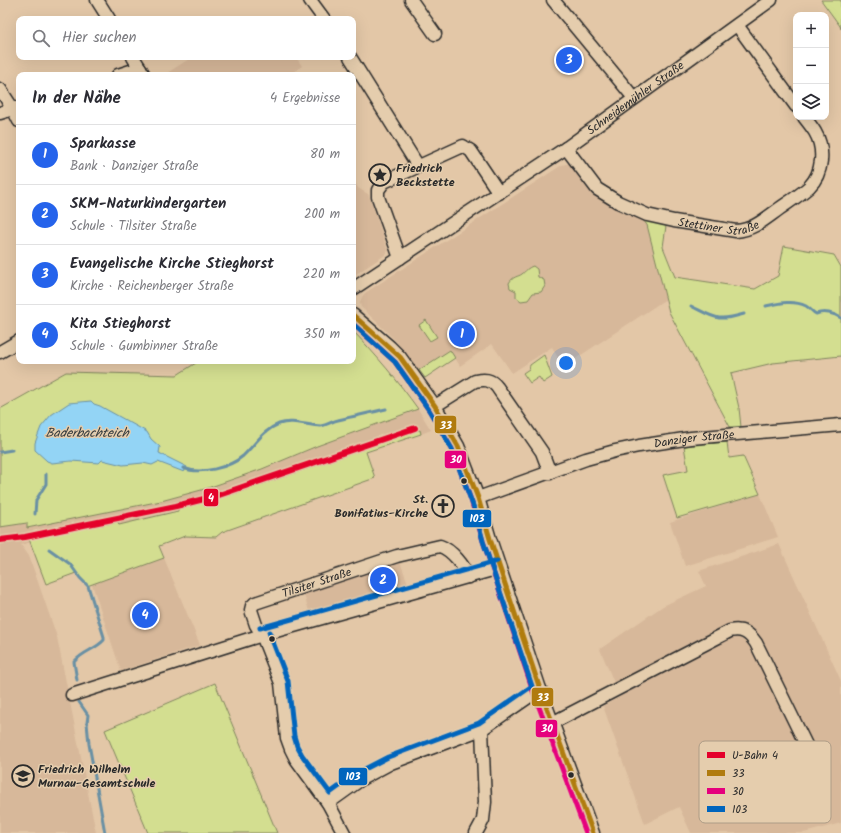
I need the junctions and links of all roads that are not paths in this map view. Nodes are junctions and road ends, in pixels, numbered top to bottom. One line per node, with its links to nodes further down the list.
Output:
1 (97, 0): 6 (street)
2 (310, 0): 7 (street)
3 (411, 0): 9 (street)
4 (553, 0): 14 (street)
5 (771, 0): 8 (street, Schneidemühler Straße)
6 (107, 16)
7 (322, 16)
8 (737, 25): 14 (street, Schneidemühler Straße); 15 (street)
9 (435, 34)
10 (135, 60): 12 (street)
11 (352, 60): 20 (street)
12 (142, 71)
13 (0, 89): 16 (street)
14 (634, 98): 19 (street, Schneidemühler Straße)
15 (793, 102)
16 (16, 108): 17 (street)
17 (0, 113)
18 (806, 120): 19 (street, Stettiner Straße)
19 (566, 148): 21 (street, Schneidemühler Straße)
20 (418, 166): 21 (street); 22 (street)
21 (499, 193): 22 (street, Schneidemühler Straße)
22 (400, 258): 23 (street, Schneidemühler Straße)
23 (356, 287)
24 (356, 318): 27 (street)
25 (16, 343): 26 (street)
26 (0, 352)
27 (435, 406): 29 (street); 30 (street)
28 (841, 425): 29 (street, Danziger Straße)
29 (550, 473): 30 (street, Danziger Straße)
30 (478, 498): 31 (street)
31 (499, 568): 32 (street); 34 (street)
32 (468, 577): 33 (street); 33 (street, Tilsiter Straße)
33 (262, 635): 35 (street); 39 (street)
34 (540, 689): 36 (street); 37 (street)
35 (72, 695)
36 (552, 723): 38 (street); 42 (street)
37 (482, 729): 39 (street); 41 (street)
38 (804, 741)
39 (328, 802): 40 (street)
40 (344, 833)
41 (476, 833)
42 (593, 833)

